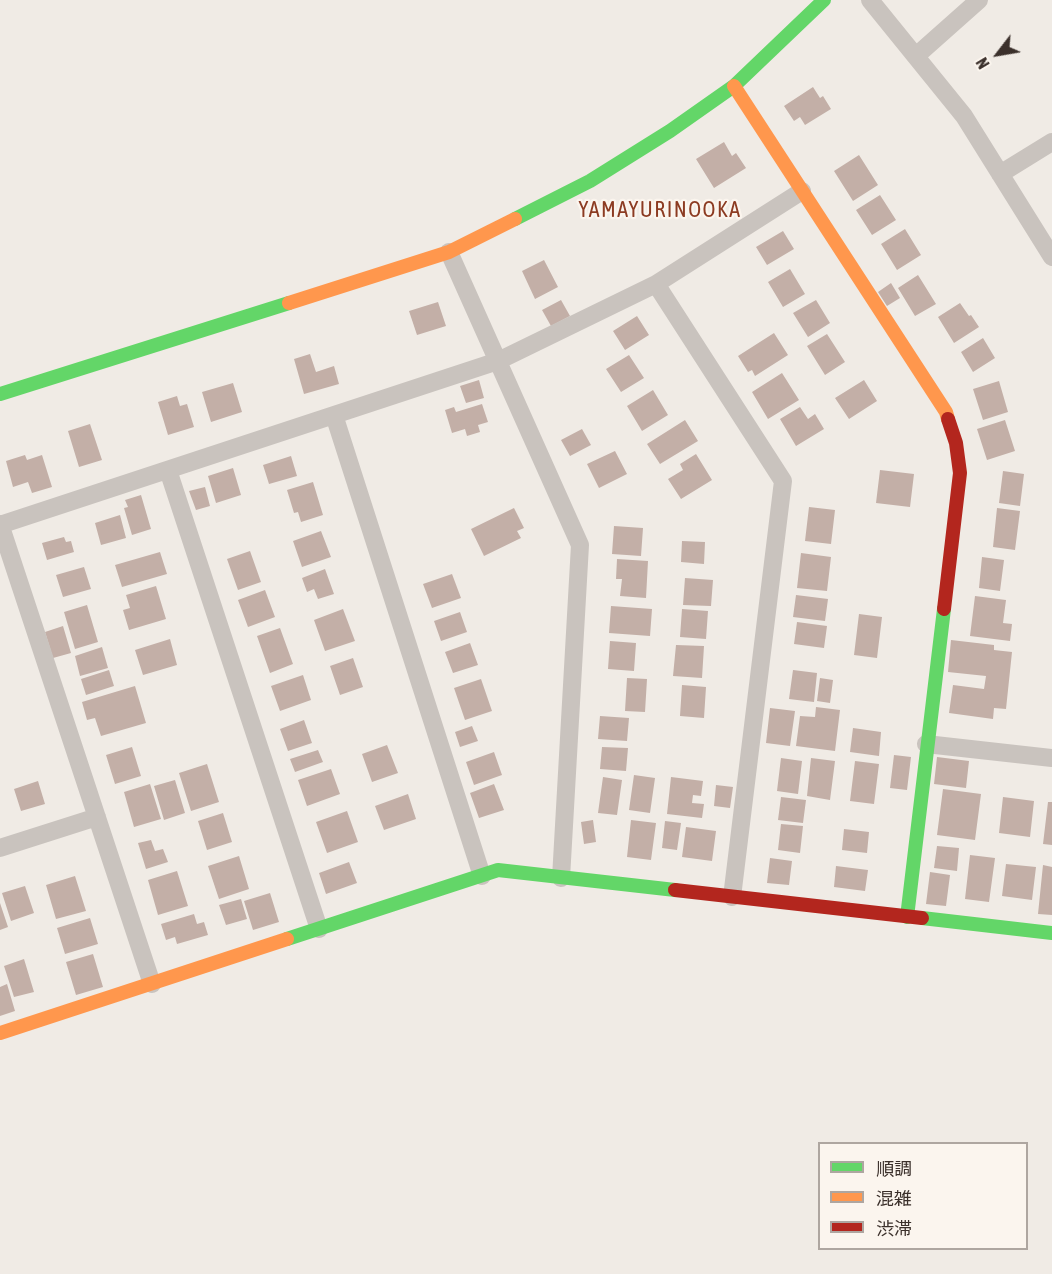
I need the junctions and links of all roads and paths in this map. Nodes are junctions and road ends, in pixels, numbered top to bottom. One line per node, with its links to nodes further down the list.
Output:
1 (824, 0): 5 (street)
2 (870, 0): 4 (street)
3 (979, 0): 4 (street)
4 (916, 56): 7 (street)
5 (734, 86): 8 (street); 9 (street)
6 (1052, 142): 7 (street)
7 (1000, 174): 10 (street)
8 (802, 191): 11 (street); 17 (street)
9 (449, 252): 12 (street); 13 (street)
10 (1052, 257)
11 (656, 284): 12 (street); 23 (street)
12 (498, 361): 14 (street); 22 (street)
13 (0, 394)
14 (334, 415): 15 (street); 21 (street)
15 (168, 470): 16 (street); 25 (street)
16 (0, 525): 19 (street)
17 (926, 744): 18 (street); 24 (street)
18 (1052, 758)
19 (97, 817): 20 (street); 27 (street)
20 (0, 848)
21 (482, 876): 22 (street); 25 (street)
22 (561, 878): 23 (street)
23 (732, 897): 24 (street)
24 (907, 917): 26 (street)
25 (319, 929): 27 (street)
26 (1052, 933)
27 (152, 984): 28 (street)
28 (0, 1033)

